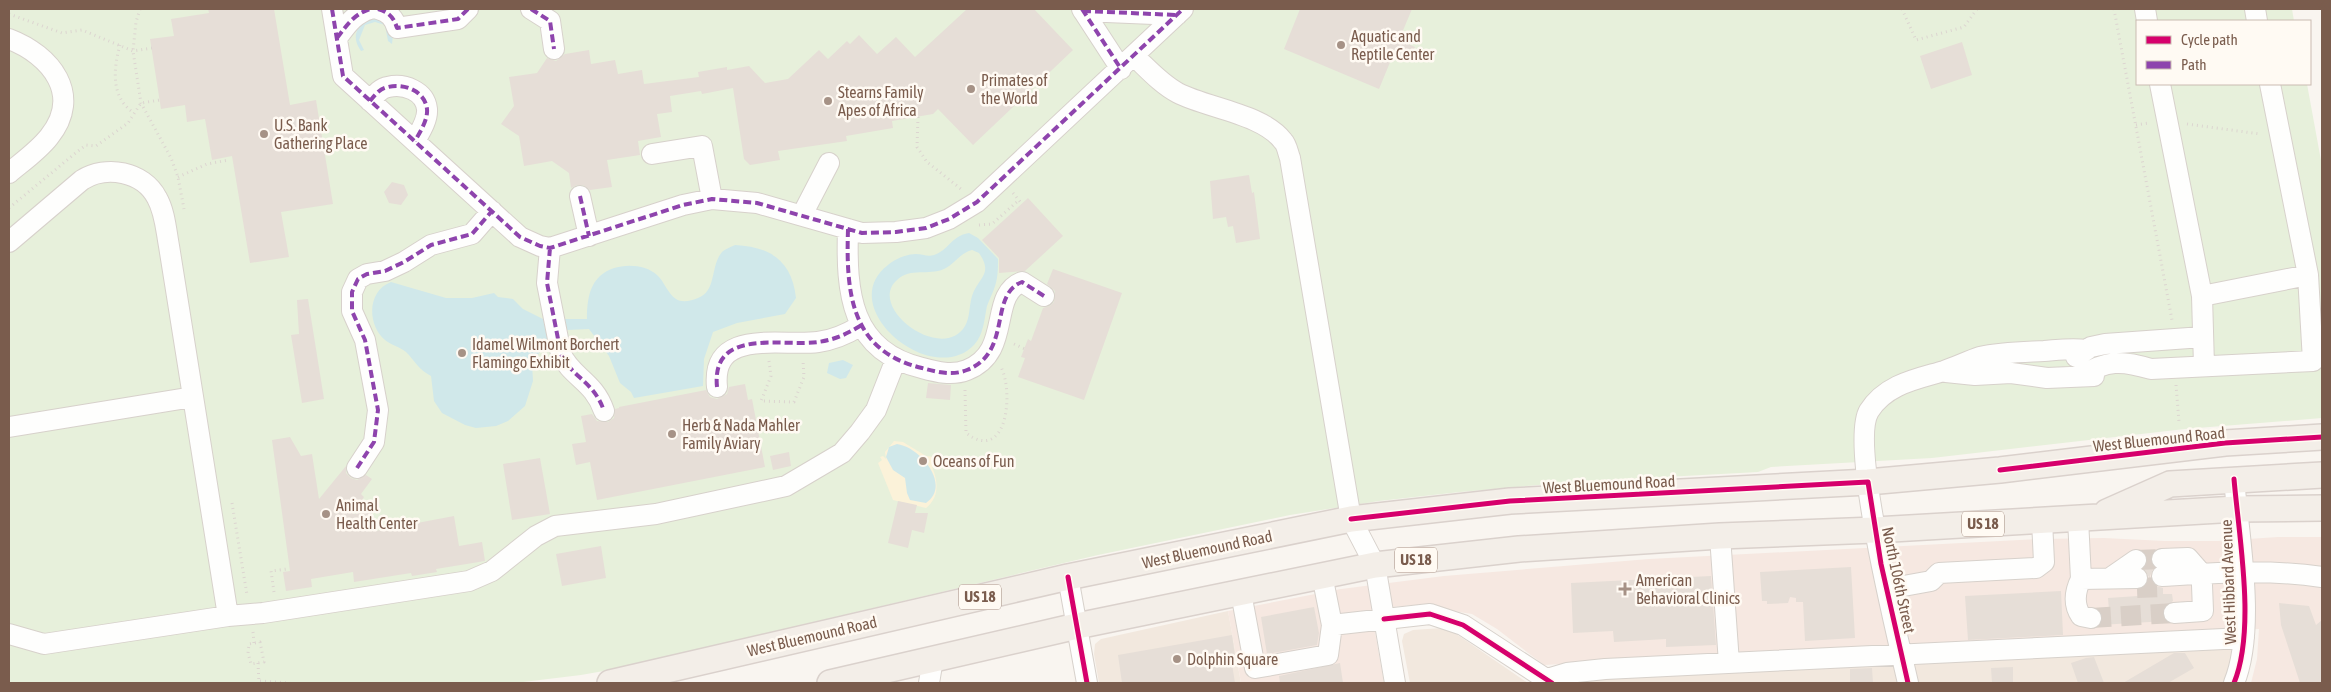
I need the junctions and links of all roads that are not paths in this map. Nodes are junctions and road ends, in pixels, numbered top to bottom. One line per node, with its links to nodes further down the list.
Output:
1 (332, 9): 8 (street)
2 (370, 9): 8 (street)
3 (378, 9): 4 (street)
4 (468, 9)
5 (531, 9): 10 (street)
6 (1082, 10): 7 (street); 11 (street)
7 (1180, 12): 11 (street)
8 (337, 38): 14 (street)
9 (9, 39): 18 (street)
10 (554, 49)
11 (1127, 62): 23 (street); 46 (street)
12 (2160, 85): 29 (street)
13 (2270, 85): 27 (street)
14 (370, 101): 15 (street); 15 (street)
15 (415, 141): 21 (street)
16 (652, 154): 20 (street)
17 (829, 163): 22 (street)
18 (9, 173)
19 (580, 196): 24 (street)
20 (712, 199): 22 (street); 24 (street)
21 (492, 211): 26 (street); 40 (street)
22 (802, 215): 23 (street)
23 (848, 230): 30 (street)
24 (589, 236): 26 (street)
25 (9, 242): 36 (street)
26 (550, 248): 37 (street)
27 (2308, 275): 29 (street); 33 (street)
28 (1044, 296): 32 (street)
29 (2202, 296): 31 (street)
30 (860, 326): 32 (street); 35 (street)
31 (2203, 337): 33 (street); 34 (street)
32 (896, 358): 63 (street)
33 (2204, 366): 34 (street)
34 (1944, 371): 43 (street, North 106th Street)
35 (717, 387)
36 (193, 398): 38 (street); 63 (street)
37 (604, 412)
38 (9, 427)
39 (2322, 437): 43 (main road, West Bluemound Road / US 18)
40 (356, 468)
41 (2322, 474): 42 (main road)
42 (2234, 479): 45 (street, West Hibbard Avenue); 47 (main road)
43 (1868, 482): 46 (main road, West Bluemound Road / US 18); 49 (street, North 106th Street)
44 (2322, 508): 45 (main road, US 18)
45 (2237, 509): 47 (main road, US 18); 52 (street, West Hibbard Avenue)
46 (1351, 519): 51 (street); 56 (main road, West Bluemound Road / US 18)
47 (2084, 519): 48 (main road, US 18); 58 (street)
48 (2042, 521): 49 (main road, US 18); 60 (street)
49 (1876, 530): 50 (main road, US 18); 60 (street, North 106th Street)
50 (1720, 536): 51 (main road, US 18); 71 (street)
51 (1375, 564): 55 (main road, US 18); 65 (street)
52 (2243, 571): 57 (street); 59 (street); 69 (street, West Hibbard Avenue)
53 (2162, 574): 59 (street)
54 (2137, 575): 58 (street)
55 (1322, 576): 61 (main road, US 18); 66 (street)
56 (1068, 577): 67 (street); 74 (main road, West Bluemound Road / US 18)
57 (2322, 577)
58 (2081, 579): 64 (street)
59 (2202, 579): 62 (street)
60 (1887, 589): 70 (street, North 106th Street)
61 (1241, 592): 66 (street); 67 (main road, US 18)
62 (2174, 613)
63 (228, 616): 68 (street)
64 (2091, 618)
65 (1384, 619): 66 (street); 73 (street); 77 (street)
66 (1332, 625)
67 (1077, 626): 72 (main road, US 18); 76 (street)
68 (9, 634)
69 (2244, 638): 70 (street); 79 (street, West Hibbard Avenue)
70 (1902, 654): 71 (street); 78 (street, North 106th Street)
71 (1729, 663): 73 (street)
72 (931, 671): 75 (main road, US 18)
73 (1549, 681)
74 (610, 683)
75 (830, 683)
76 (1087, 683)
77 (1395, 683)
78 (1908, 683)
79 (2234, 683)

